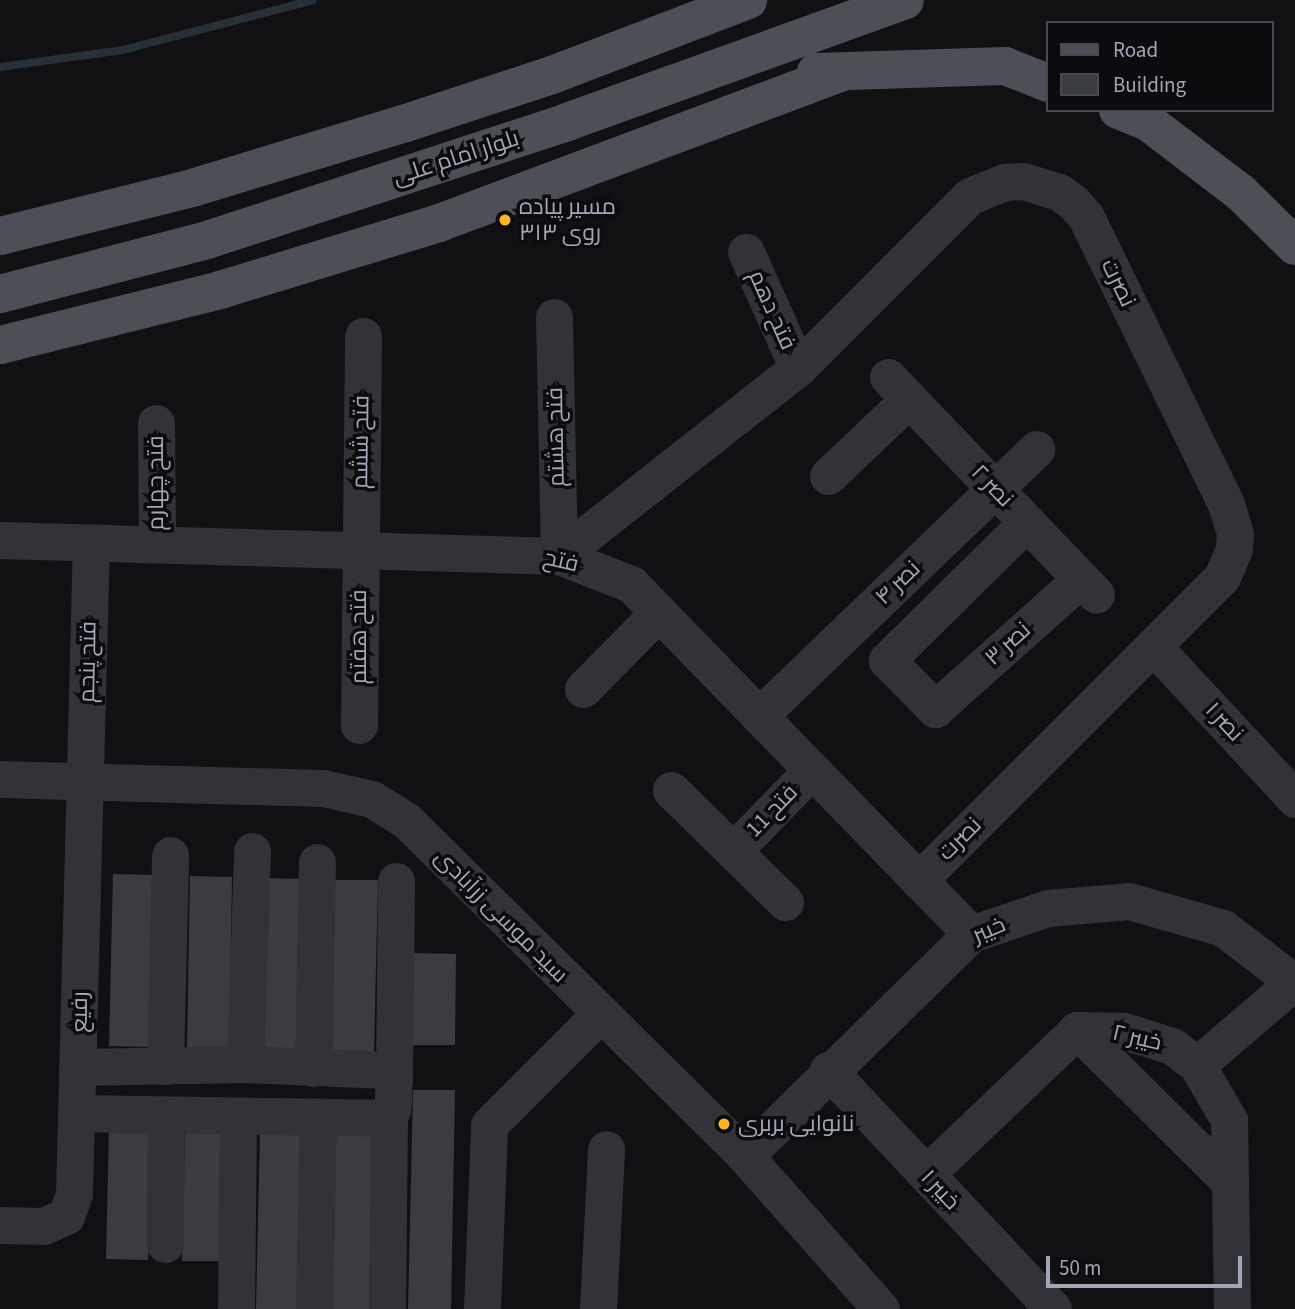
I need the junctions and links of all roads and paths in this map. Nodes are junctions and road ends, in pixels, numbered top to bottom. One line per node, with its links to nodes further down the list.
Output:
1 (748, 0): 4 (main road)
2 (905, 0): 6 (main road, بلوار امام علی)
3 (841, 73): 5 (main road); 6 (main road); 15 (main road)
4 (552, 75): 8 (main road); 9 (main road)
5 (1046, 82)
6 (669, 86): 8 (main road, بلوار امام علی)
7 (1123, 112): 10 (main road)
8 (567, 122): 12 (main road, بلوار امام علی)
9 (0, 236)
10 (1295, 246)
11 (746, 252): 16 (street, فتح دهم)
12 (0, 294)
13 (554, 317): 26 (street, فتح هشتم)
14 (363, 336): 25 (street, فتح ششم)
15 (0, 345)
16 (798, 368): 26 (street, نصرت); 29 (street, نصرت)
17 (156, 423): 24 (street, فتح چهارم)
18 (1037, 449): 20 (street, نصر ۴)
19 (828, 476): 20 (street, نصر ۲)
20 (995, 489): 21 (street, نصر ۲); 31 (street, نصر ۴)
21 (1027, 522): 27 (street, نصر ۲); 27 (street, نصر ۳)
22 (0, 540): 23 (street, فتح)
23 (91, 542): 24 (street, فتح); 35 (street, فتح پنجم)
24 (156, 544): 25 (street, فتح)
25 (359, 548): 26 (street, فتح); 32 (street, فتح هفتم)
26 (559, 556): 28 (street, فتح)
27 (1089, 587)
28 (659, 612): 30 (street); 31 (street, فتح)
29 (1153, 646): 37 (street, ۱ نصر); 42 (street, نصرت)
30 (583, 690)
31 (759, 716): 33 (street, فتح)
32 (359, 725)
33 (812, 770): 39 (street, فتح 11); 42 (street, فتح)
34 (0, 779): 35 (street, سید موسی زرآبادی)
35 (85, 782): 47 (street, سید موسی زرآبادی); 52 (street, رفیع)
36 (671, 790): 39 (street)
37 (1295, 799)
38 (251, 851): 49 (street)
39 (733, 851): 44 (street)
40 (170, 855): 51 (street)
41 (317, 862): 53 (street)
42 (919, 880): 45 (street, فتح)
43 (397, 881): 55 (street)
44 (785, 902)
45 (971, 934): 46 (street, خیبر); 54 (street, خیبر)
46 (1295, 983): 50 (street)
47 (599, 1015): 62 (street, سید موسی زرآبادی); 70 (street)
48 (1077, 1030): 50 (street, خیبر ۲); 63 (street); 64 (street, خیبر ۲)
49 (245, 1064): 51 (street); 53 (street)
50 (1197, 1065): 64 (street, خیبر ۲)
51 (165, 1066): 52 (street)
52 (78, 1067): 56 (street, رفیع)
53 (313, 1068): 55 (street)
54 (828, 1070): 62 (street, خیبر); 63 (street, خیبر ۱)
55 (394, 1077): 57 (street)
56 (76, 1113): 58 (street); 65 (street, رفیع)
57 (389, 1114): 60 (street); 69 (street)
58 (166, 1115): 59 (street); 66 (street)
59 (238, 1116): 60 (street); 67 (street)
60 (318, 1117): 68 (street)
61 (606, 1149): 71 (street)
62 (745, 1156): 72 (street, سید موسی زرآبادی)
63 (926, 1174): 73 (street, خیبر ۱)
64 (1230, 1182): 74 (street, خیبر ۲)
65 (0, 1225)
66 (165, 1244)
67 (236, 1309)
68 (314, 1309)
69 (387, 1309)
70 (482, 1309)
71 (598, 1309)
72 (881, 1309)
73 (1053, 1309)
74 (1232, 1309)

